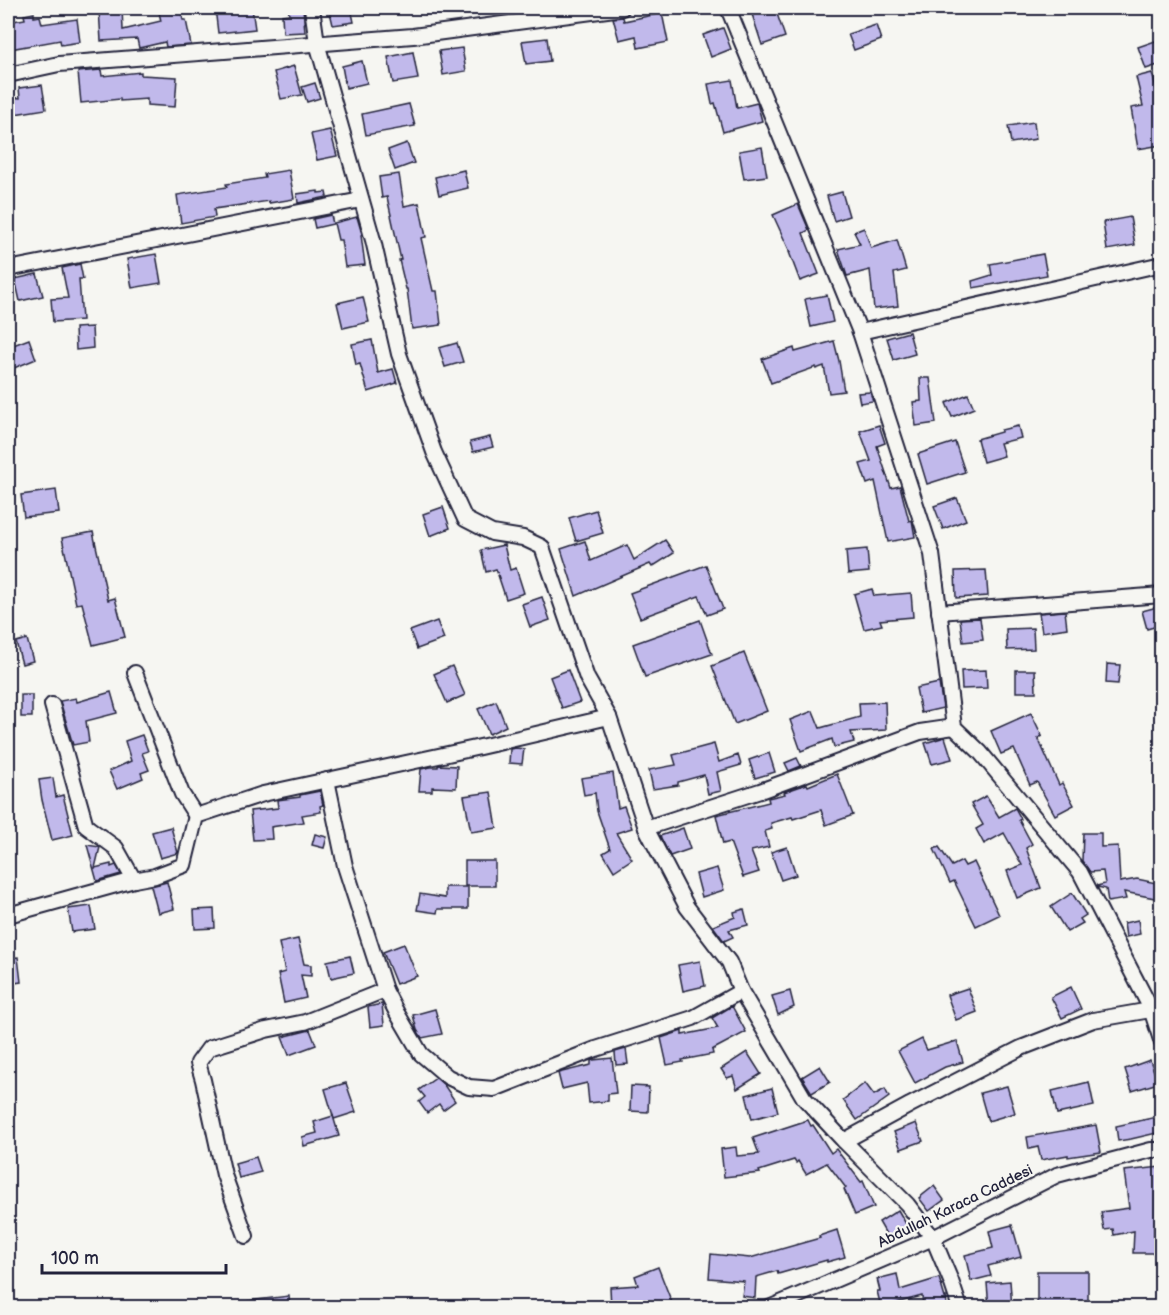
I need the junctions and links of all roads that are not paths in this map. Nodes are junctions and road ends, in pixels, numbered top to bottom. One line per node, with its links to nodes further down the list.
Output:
1 (312, 8): 4 (street)
2 (622, 8): 4 (street)
3 (728, 8): 9 (street)
4 (317, 43): 5 (street); 6 (street)
5 (8, 75)
6 (362, 200): 8 (street); 14 (street)
7 (1161, 264): 9 (street)
8 (8, 269)
9 (861, 332): 11 (street)
10 (1161, 595): 11 (street)
11 (939, 612): 15 (street)
12 (135, 673): 17 (street)
13 (52, 705): 19 (street)
14 (609, 717): 16 (street); 18 (street)
15 (954, 727): 18 (street); 23 (street)
16 (327, 780): 17 (street); 21 (street)
17 (196, 816): 19 (street)
18 (646, 828): 22 (street)
19 (134, 880): 20 (street)
20 (8, 915)
21 (385, 990): 22 (street); 27 (street)
22 (741, 991): 25 (street)
23 (1156, 1008): 24 (street); 25 (street)
24 (1161, 1043)
25 (844, 1141): 28 (street)
26 (1161, 1150): 28 (street, Abdullah Karaca Caddesi)
27 (246, 1236)
28 (933, 1238): 29 (street, Abdullah Karaca Caddesi); 30 (street)
29 (770, 1307)
30 (960, 1308)

